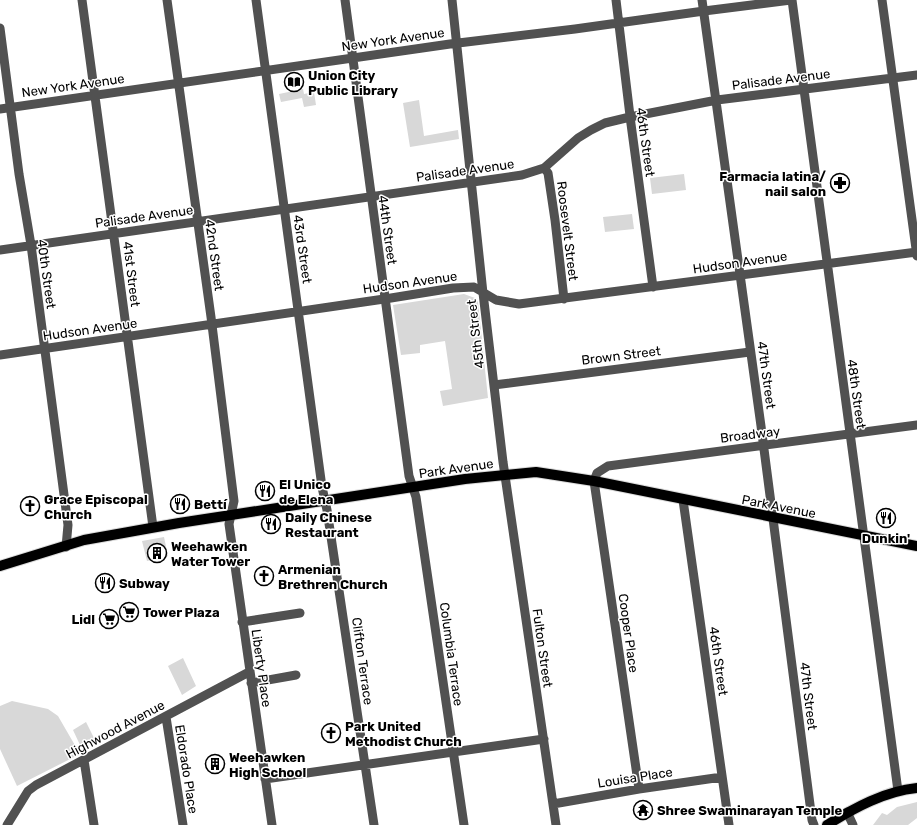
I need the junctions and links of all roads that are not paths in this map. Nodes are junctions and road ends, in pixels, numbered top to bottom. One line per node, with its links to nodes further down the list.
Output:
1 (82, 0): 20 (street, 41st Street)
2 (167, 0): 18 (street, 42nd Street)
3 (256, 0): 15 (street, 43rd Street)
4 (345, 0): 14 (street, 44th Street)
5 (452, 0): 13 (street, 45th Street)
6 (616, 0): 11 (street, 46th Street)
7 (702, 0): 10 (street, 47th Street)
8 (791, 0): 10 (street, New York Avenue); 19 (street, 48th Street)
9 (882, 0): 17 (street)
10 (704, 11): 11 (street, New York Avenue); 21 (street, 47th Street)
11 (619, 23): 13 (street, New York Avenue); 24 (street, 46th Street)
12 (0, 28): 22 (street, 40th Street)
13 (457, 43): 14 (street, New York Avenue); 26 (street, 45th Street)
14 (353, 57): 15 (street, New York Avenue); 27 (street, 44th Street)
15 (265, 70): 18 (street, New York Avenue); 28 (street, 43rd Street)
16 (917, 75): 17 (street, Palisade Avenue)
17 (893, 78): 19 (street, Palisade Avenue); 33 (street)
18 (178, 84): 20 (street, New York Avenue); 29 (street, 42nd Street)
19 (803, 89): 21 (street, Palisade Avenue); 34 (street, 48th Street)
20 (95, 95): 22 (street, New York Avenue); 30 (street, 41st Street)
21 (717, 100): 24 (street, Palisade Avenue); 35 (street, 47th Street)
22 (10, 107): 23 (street, New York Avenue); 31 (street, 40th Street)
23 (0, 109)
24 (630, 117): 25 (street, Palisade Avenue); 36 (street, 46th Street)
25 (544, 168): 26 (street, Palisade Avenue); 39 (street, Roosevelt Street)
26 (473, 183): 27 (street, Palisade Avenue); 37 (street, 45th Street)
27 (371, 196): 28 (street, Palisade Avenue); 38 (street, 44th Street)
28 (284, 209): 29 (street, Palisade Avenue); 40 (street, 43rd Street)
29 (197, 222): 30 (street, Palisade Avenue); 41 (street, 42nd Street)
30 (114, 233): 31 (street, Palisade Avenue); 42 (street, 41st Street)
31 (31, 245): 32 (street, Palisade Avenue); 43 (street, 40th Street)
32 (0, 250)
33 (917, 253): 34 (street, Hudson Avenue)
34 (827, 263): 35 (street, Hudson Avenue); 48 (street, 48th Street)
35 (740, 275): 36 (street, Hudson Avenue); 44 (street, 47th Street)
36 (653, 287): 39 (street, Hudson Avenue)
37 (483, 293): 38 (street, Hudson Avenue); 39 (street, Hudson Avenue); 46 (street, 45th Street)
38 (385, 299): 40 (street, Hudson Avenue); 52 (street, 44th Street)
39 (564, 299)
40 (298, 312): 41 (street, Hudson Avenue); 54 (street, 43rd Street)
41 (212, 324): 42 (street, Hudson Avenue); 55 (street, 42nd Street)
42 (127, 336): 43 (street, Hudson Avenue); 57 (street, 41st Street)
43 (44, 348): 45 (street, Hudson Avenue); 59 (street, 40th Street)
44 (750, 352): 46 (street, Brown Street); 49 (street, 47th Street)
45 (0, 355)
46 (494, 385): 50 (street, 45th Street)
47 (917, 426): 48 (street, Broadway)
48 (850, 434): 49 (street, Broadway); 58 (street, 48th Street)
49 (763, 446): 51 (street, Broadway); 56 (street, 47th Street)
50 (505, 474): 51 (main road, Park Avenue); 52 (main road, Park Avenue); 68 (street, Fulton Street)
51 (594, 481): 53 (main road, Park Avenue); 75 (street, Cooper Place)
52 (412, 487): 54 (main road, Park Avenue); 69 (street, Columbia Terrace)
53 (683, 500): 56 (main road, Park Avenue); 72 (street, 46th Street)
54 (324, 501): 55 (main road, Park Avenue); 71 (street, Clifton Terrace)
55 (232, 514): 57 (main road, Park Avenue); 63 (street, Liberty Place)
56 (772, 517): 58 (main road, Park Avenue); 87 (street, 47th Street)
57 (153, 527): 59 (main road, Park Avenue)
58 (864, 536): 60 (main road, Park Avenue); 76 (street, 48th Street)
59 (66, 546): 61 (main road, Park Avenue)
60 (917, 546)
61 (0, 566)
62 (300, 613): 63 (street)
63 (242, 622): 64 (street, Liberty Place)
64 (250, 672): 66 (street, Liberty Place); 67 (street, Highwood Avenue)
65 (296, 675): 66 (street)
66 (251, 682): 73 (street, Liberty Place)
67 (166, 717): 70 (street, Highwood Avenue); 81 (street, Eldorado Place)
68 (544, 739): 69 (street); 77 (street, Fulton Street)
69 (454, 752): 71 (street); 84 (street, Columbia Terrace)
70 (84, 760): 79 (street, Highwood Avenue); 80 (street)
71 (365, 765): 73 (street); 83 (street, Clifton Terrace)
72 (722, 777): 75 (street, Louisa Place); 86 (street, 46th Street)
73 (265, 779): 82 (street, Liberty Place)
74 (917, 788): 76 (main road)
75 (639, 789): 77 (street, Louisa Place)
76 (898, 791): 78 (main road)
77 (553, 804): 85 (street, Fulton Street)
78 (847, 812): 88 (main road); 89 (street)
79 (7, 825)
80 (94, 825)
81 (183, 825)
82 (272, 825)
83 (374, 825)
84 (464, 825)
85 (556, 825)
86 (729, 825)
87 (814, 825)
88 (827, 825)
89 (853, 825)

